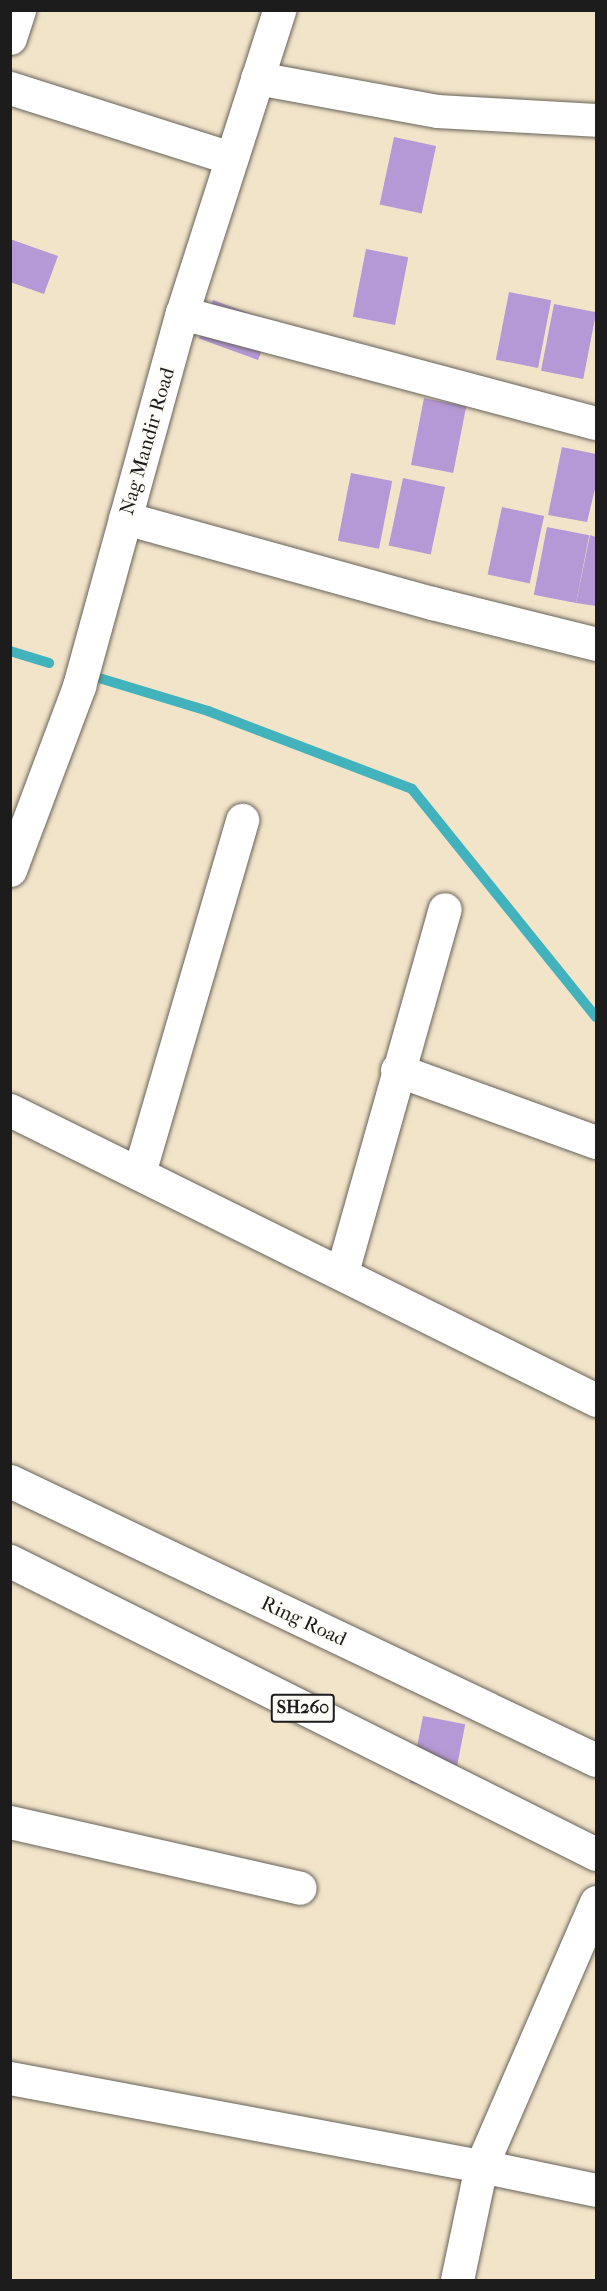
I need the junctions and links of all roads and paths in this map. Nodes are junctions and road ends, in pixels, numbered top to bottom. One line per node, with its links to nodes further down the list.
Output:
1 (19, 10): 3 (street)
2 (279, 10): 4 (street, Nag Mandir Road)
3 (10, 38)
4 (257, 78): 6 (street); 7 (street, Nag Mandir Road)
5 (10, 87): 7 (street)
6 (597, 120)
7 (231, 158): 8 (street, Nag Mandir Road)
8 (182, 313): 9 (street); 10 (street, Nag Mandir Road)
9 (597, 423)
10 (125, 518): 11 (street); 13 (street, Nag Mandir Road)
11 (597, 644)
12 (242, 820): 18 (street)
13 (10, 870)
14 (445, 909): 15 (street)
15 (397, 1070): 17 (street); 19 (street)
16 (10, 1110): 18 (street)
17 (597, 1142)
18 (139, 1173): 19 (street)
19 (342, 1272): 20 (street)
20 (597, 1400)
21 (10, 1481): 23 (street, Ring Road)
22 (10, 1561): 25 (street, SH260)
23 (597, 1760)
24 (10, 1822): 26 (street)
25 (597, 1854)
26 (300, 1888)
27 (597, 1902): 29 (street)
28 (10, 2078): 29 (street)
29 (481, 2166): 30 (street); 31 (street)
30 (597, 2190)
31 (457, 2280)

